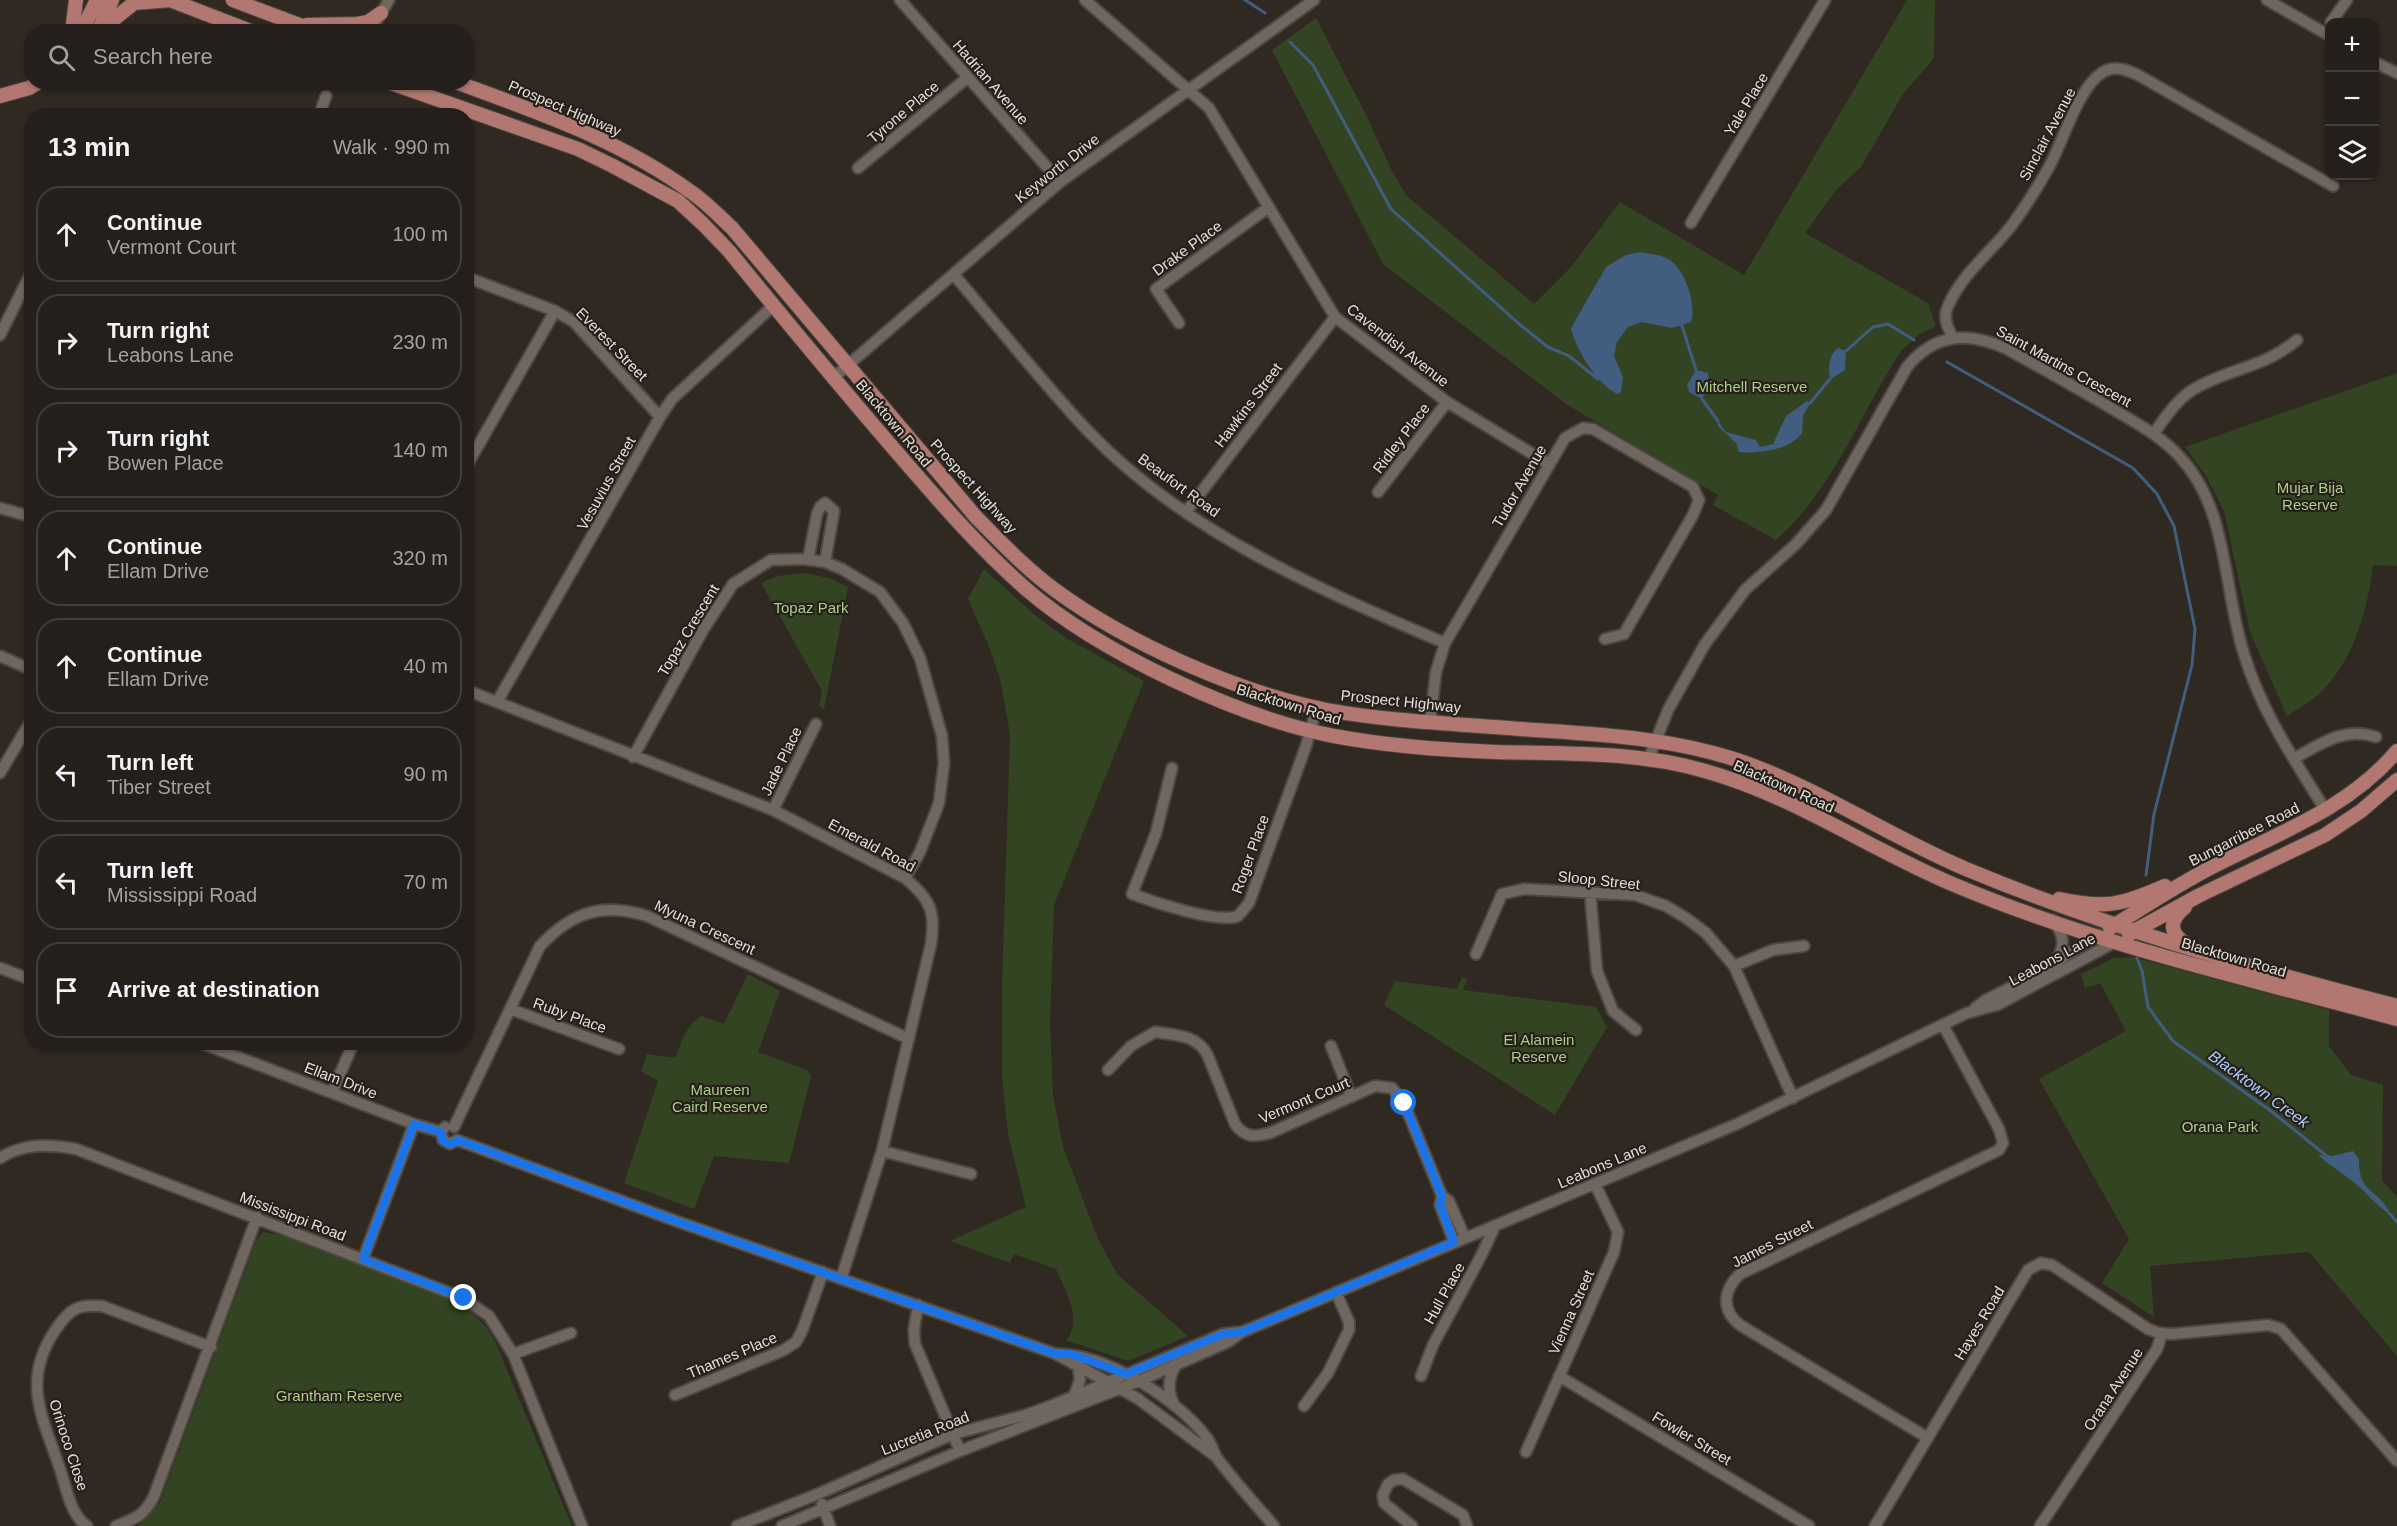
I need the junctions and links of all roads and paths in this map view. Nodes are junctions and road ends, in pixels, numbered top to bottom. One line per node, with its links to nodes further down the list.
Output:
1 (76, 0): 15 (main road)
2 (97, 0): 16 (main road)
3 (112, 0): 17 (main road)
4 (171, 0): 18 (main road); 19 (main road)
5 (233, 0): 20 (main road)
6 (390, 0): 13 (street)
7 (900, 0): 26 (street, Hadrian Avenue)
8 (1085, 0): 29 (street, Cavendish Avenue)
9 (1314, 0): 29 (street, Keyworth Drive)
10 (1826, 0): 40 (street, Yale Place)
11 (2267, 0): 23 (street)
12 (2347, 0): 14 (street)
13 (381, 14): 21 (main road); 22 (street)
14 (2335, 18)
15 (73, 24)
16 (85, 24)
17 (102, 24)
18 (108, 24)
19 (232, 24)
20 (297, 24)
21 (357, 24)
22 (375, 24)
23 (2325, 28)
24 (2379, 64): 25 (street)
25 (2397, 73)
26 (967, 78): 36 (street, Tyrone Place); 37 (street, Hadrian Avenue)
27 (24, 89): 31 (main road)
28 (474, 89): 51 (main road, Prospect Highway)
29 (1189, 89): 37 (street, Keyworth Drive); 39 (street, Cavendish Avenue)
30 (411, 90): 34 (main road, Blacktown Road)
31 (0, 96)
32 (326, 96): 33 (street)
33 (322, 108)
34 (462, 108)
35 (474, 112): 44 (main road, Blacktown Road)
36 (858, 168)
37 (1060, 182): 41 (street, Keyworth Drive)
38 (2333, 186): 49 (street, Sinclair Avenue)
39 (1269, 207): 46 (street, Cavendish Avenue); 47 (street, Drake Place)
40 (1691, 223)
41 (954, 275): 51 (street, Keyworth Drive); 60 (street, Beaufort Road)
42 (474, 280): 45 (street, Everest Street)
43 (24, 287): 48 (street)
44 (774, 305): 52 (main road, Blacktown Road); 54 (street, Vesuvius Street)
45 (555, 311): 54 (street, Everest Street); 56 (street)
46 (1335, 317): 53 (street, Cavendish Avenue); 60 (street, Hawkins Street)
47 (1179, 323)
48 (0, 335)
49 (1953, 338): 55 (street, Saint Martins Crescent); 77 (street, Saint Martins Crescent)
50 (2297, 340): 55 (street)
51 (848, 366): 52 (street, Keyworth Drive); 70 (main road, Prospect Highway)
52 (833, 378): 73 (main road, Blacktown Road)
53 (1447, 402): 57 (street, Cavendish Avenue); 58 (street, Ridley Place)
54 (660, 417): 69 (street, Vesuvius Street)
55 (2154, 433): 81 (street, Saint Martins Crescent)
56 (474, 453)
57 (1549, 464): 64 (street, Tudor Avenue); 65 (street, Tudor Avenue)
58 (1378, 492)
59 (0, 508): 61 (street)
60 (1186, 512): 65 (street, Beaufort Road)
61 (24, 515)
62 (808, 560): 63 (street, Topaz Crescent); 63 (street); 79 (street, Topaz Crescent)
63 (825, 562): 88 (street, Topaz Crescent)
64 (1605, 639)
65 (1445, 643): 71 (street, Tudor Avenue)
66 (0, 656): 67 (street)
67 (24, 666)
68 (474, 693): 69 (street, Emerald Road)
69 (497, 702): 79 (street, Emerald Road)
70 (1317, 707): 71 (main road, Prospect Highway); 73 (street, Roger Place)
71 (1430, 722): 75 (main road, Prospect Highway)
72 (816, 724): 85 (street, Jade Place)
73 (1310, 731): 80 (main road, Blacktown Road); 82 (street, Roger Place)
74 (24, 732): 83 (street)
75 (1563, 733): 77 (main road, Blacktown Road)
76 (2376, 737): 81 (street)
77 (1655, 740): 80 (street, Saint Martins Crescent); 90 (main road, Blacktown Road)
78 (2397, 751): 86 (main road, Bungarribee Road)
79 (633, 757): 85 (street, Emerald Road)
80 (1649, 758): 92 (main road, Blacktown Road)
81 (2295, 758): 86 (street, Saint Martins Crescent)
82 (1172, 768)
83 (0, 772)
84 (2397, 780): 91 (main road)
85 (773, 810): 88 (street, Emerald Road)
86 (2326, 811): 87 (main road, Bungarribee Road)
87 (2212, 867): 90 (main road); 93 (main road, Bungarribee Road)
88 (905, 878): 110 (street, Emerald Road)
89 (1590, 891): 98 (street, Sloop Street); 101 (street, Sloop Street); 109 (street)
90 (2019, 891): 93 (main road, Blacktown Road)
91 (2198, 896): 94 (main road); 99 (main road)
92 (2053, 920): 95 (main road, Blacktown Road); 100 (street)
93 (2114, 925): 94 (main road, Blacktown Road); 95 (main road, Bungarribee Road)
94 (2134, 932): 96 (main road); 99 (main road, Blacktown Road)
95 (2098, 935): 96 (main road, Blacktown Road); 100 (street, Leabons Lane)
96 (2117, 941): 106 (street, Leabons Lane); 107 (main road, Blacktown Road)
97 (1804, 946): 101 (street)
98 (1476, 954)
99 (2209, 954): 104 (main road, Blacktown Road)
100 (2056, 963): 106 (street, Leabons Lane)
101 (1734, 966): 118 (street, Sloop Street)
102 (0, 968): 103 (street)
103 (24, 977)
104 (2397, 1006)
105 (510, 1009): 110 (street, Myuna Crescent); 112 (street, Ruby Place); 120 (street, Myuna Crescent)
106 (1967, 1013): 108 (street, Leabons Lane)
107 (2397, 1019)
108 (1943, 1025): 118 (street, Leabons Lane); 154 (street, James Street)
109 (1636, 1030)
110 (909, 1039): 123 (street, Emerald Road)
111 (1330, 1046): 117 (street)
112 (620, 1049)
113 (219, 1050): 116 (street, Ellam Drive)
114 (350, 1050): 116 (street)
115 (1108, 1070): 117 (street, Vermont Court)
116 (332, 1092): 119 (street, Ellam Drive)
117 (1352, 1096): 129 (street, Vermont Court)
118 (1793, 1098): 126 (street, Leabons Lane)
119 (414, 1124): 121 (street, Ellam Drive); 130 (street)
120 (454, 1126): 121 (street); 122 (street)
121 (441, 1132): 122 (street)
122 (458, 1140): 131 (street)
123 (882, 1151): 125 (street); 132 (street, Emerald Road)
124 (0, 1158): 127 (street, Mississippi Road)
125 (971, 1174)
126 (1595, 1184): 128 (street, Leabons Lane); 145 (street, Vienna Street)
127 (257, 1217): 130 (street, Mississippi Road); 138 (street)
128 (1495, 1226): 129 (street, Leabons Lane); 144 (street, Hull Place)
129 (1459, 1240): 133 (street, Leabons Lane)
130 (363, 1259): 139 (street, Mississippi Road)
131 (823, 1272): 132 (street); 149 (street, Thames Place)
132 (841, 1279): 134 (street)
133 (1336, 1292): 135 (street, Leabons Lane); 151 (street)
134 (918, 1305): 140 (street); 153 (street)
135 (1242, 1332): 141 (street, Leabons Lane); 143 (street, Leabons Lane)
136 (571, 1333): 139 (street)
137 (2162, 1334): 154 (street, Hayes Road); 158 (street); 172 (street, Orana Avenue)
138 (211, 1347): 161 (street, Orinoco Close); 162 (street)
139 (513, 1354): 163 (street, Mississippi Road)
140 (1056, 1354): 142 (street); 143 (street)
141 (1177, 1365): 147 (street, Leabons Lane); 152 (street)
142 (1078, 1366): 146 (street); 150 (street)
143 (1126, 1374): 146 (street, Lucretia Road); 147 (street)
144 (1421, 1376)
145 (1559, 1376): 156 (street, Vienna Street); 170 (street, Fowler Street)
146 (1109, 1382): 148 (street); 150 (street, Lucretia Road)
147 (1139, 1382): 148 (street, Leabons Lane); 152 (street)
148 (1120, 1388): 155 (street, Lucretia Road); 157 (street)
149 (675, 1395)
150 (1074, 1396): 153 (street, Lucretia Road)
151 (1304, 1406)
152 (1177, 1408): 157 (street)
153 (953, 1434): 155 (street); 159 (street, Lucretia Road)
154 (1928, 1438): 171 (street, Hayes Road)
155 (960, 1451): 160 (street, Lucretia Road)
156 (1526, 1452)
157 (1215, 1456): 167 (street)
158 (2397, 1461)
159 (818, 1494): 160 (street); 164 (street, Lucretia Road)
160 (823, 1509): 165 (street, Lucretia Road); 166 (street)
161 (87, 1526)
162 (116, 1526)
163 (582, 1526)
164 (737, 1526)
165 (782, 1526)
166 (830, 1526)
167 (1274, 1526)
168 (1412, 1526): 169 (street)
169 (1467, 1526)
170 (1809, 1526)
171 (1875, 1526)
172 (2040, 1526)

